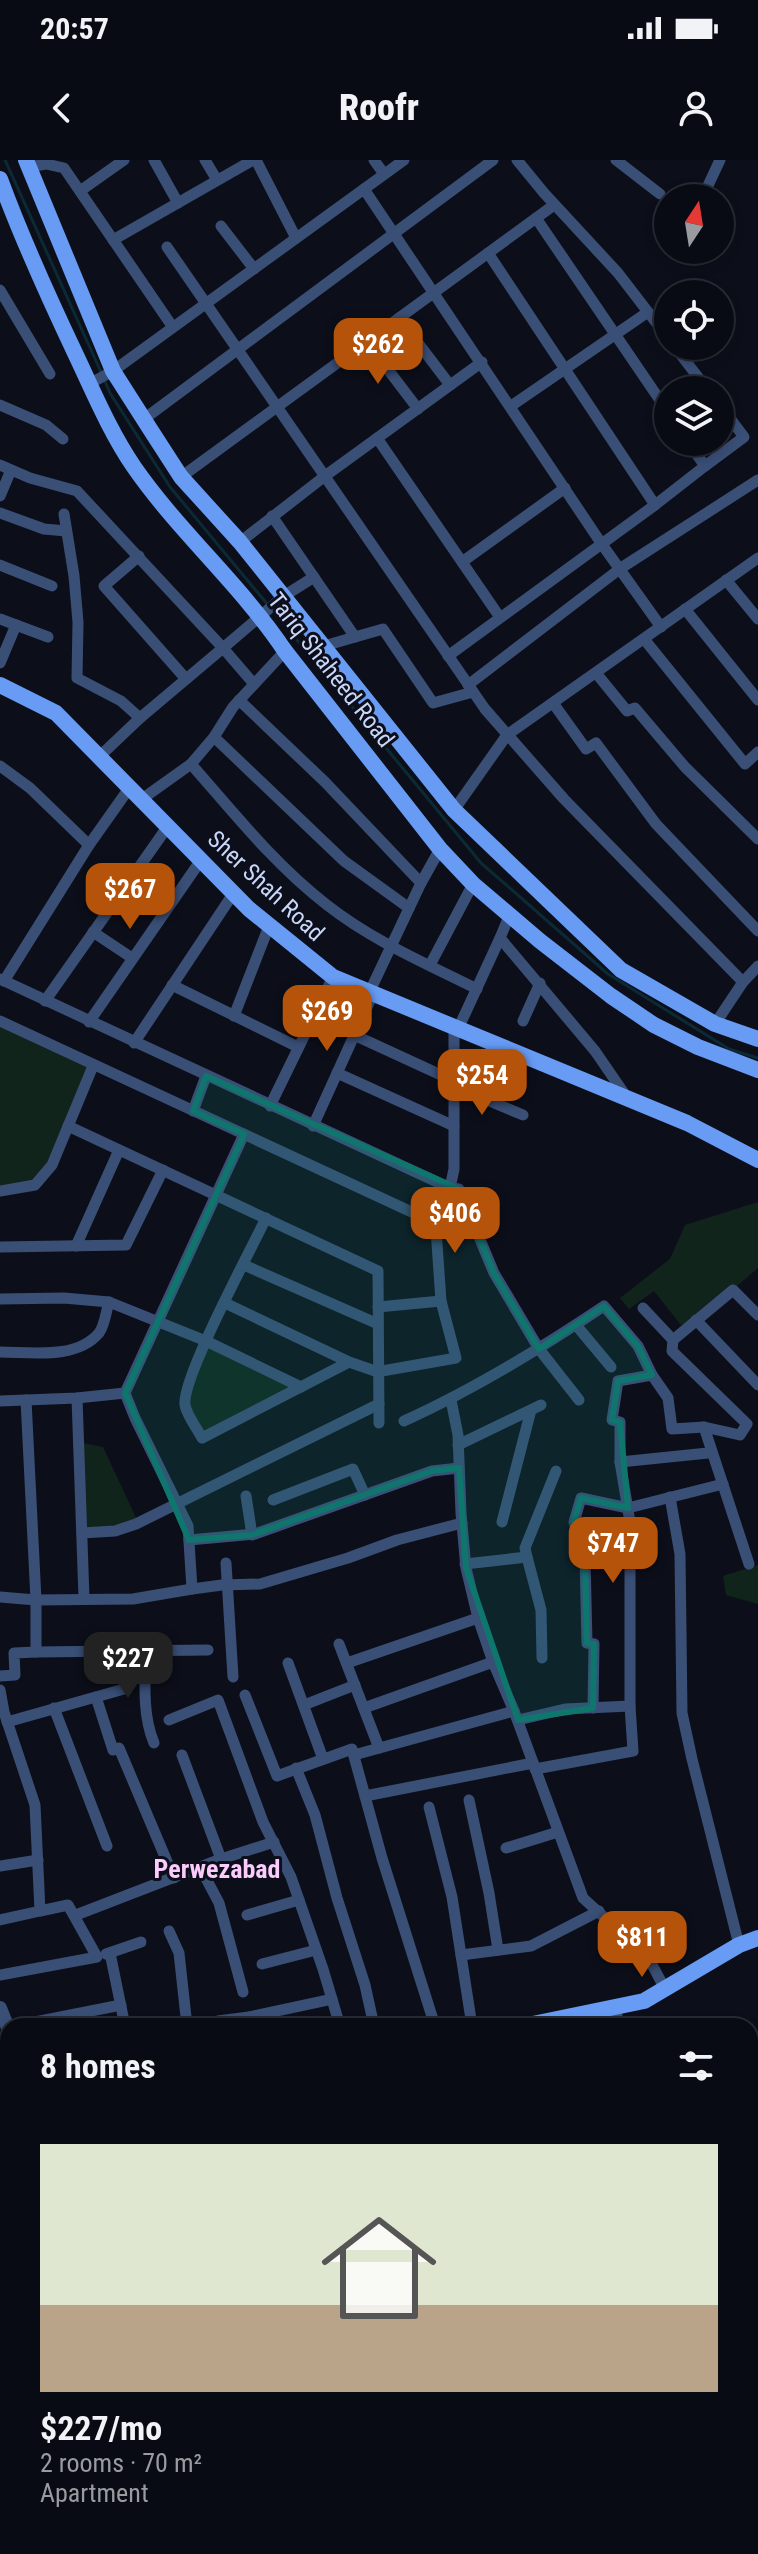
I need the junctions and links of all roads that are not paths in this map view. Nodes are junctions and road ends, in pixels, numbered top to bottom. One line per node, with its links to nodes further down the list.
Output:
1 (124, 160): 18 (street)
2 (154, 160): 19 (street)
3 (205, 160): 14 (street)
4 (254, 160): 14 (street); 24 (street)
5 (374, 160): 12 (street)
6 (404, 160): 12 (street)
7 (493, 160): 23 (street)
8 (517, 160): 20 (street)
9 (616, 160): 17 (street)
10 (720, 160): 15 (street)
11 (38, 163): 18 (street); 44 (main road, Tariq Shaheed Road)
12 (384, 174): 16 (street)
13 (0, 179): 44 (main road, Tariq Shaheed Road)
14 (217, 180): 19 (street)
15 (709, 184)
16 (364, 189): 23 (street); 24 (street)
17 (654, 189)
18 (80, 191): 25 (street)
19 (178, 203): 25 (street)
20 (554, 205): 21 (street); 32 (street)
21 (536, 218): 27 (street); 36 (street)
22 (221, 226): 28 (street)
23 (394, 233): 30 (street); 38 (street)
24 (296, 238): 28 (street)
25 (113, 240): 35 (street)
26 (167, 247): 31 (street)
27 (488, 253): 30 (street); 41 (street)
28 (254, 269): 31 (street)
29 (0, 290): 42 (street)
30 (435, 292): 33 (street); 40 (street)
31 (206, 302): 35 (street); 38 (street)
32 (648, 312): 34 (street); 36 (street)
33 (399, 318): 37 (street); 45 (street)
34 (654, 320)
35 (172, 326): 44 (street)
36 (615, 335): 41 (street); 46 (street)
37 (367, 342): 49 (street); 50 (street)
38 (237, 350): 49 (street); 51 (street)
39 (685, 360): 43 (street)
40 (482, 362): 45 (street); 48 (street)
41 (564, 370): 48 (street); 65 (street)
42 (50, 374)
43 (697, 376)
44 (100, 378): 51 (main road, Tariq Shaheed Road); 82 (main road, Tariq Shaheed Road)
45 (450, 385): 50 (street)
46 (654, 392)
47 (0, 405): 54 (street)
48 (511, 406): 63 (street)
49 (276, 408): 60 (street); 61 (street)
50 (418, 409): 53 (street)
51 (144, 419): 61 (main road, Tariq Shaheed Road)
52 (734, 424): 55 (street)
53 (377, 438): 60 (street); 74 (street)
54 (63, 439)
55 (734, 444)
56 (698, 456): 58 (street)
57 (718, 456): 58 (street)
58 (705, 466): 65 (street)
59 (5, 467): 64 (street); 72 (street)
60 (325, 476): 68 (street); 94 (street)
61 (181, 477): 70 (main road, Tariq Shaheed Road)
62 (758, 480): 76 (street)
63 (565, 488): 71 (street); 74 (street)
64 (0, 496)
65 (655, 505): 71 (street)
66 (0, 513): 69 (street)
67 (64, 514): 69 (street)
68 (272, 516): 70 (street); 77 (street)
69 (66, 531): 104 (street)
70 (240, 542): 80 (main road, Tariq Shaheed Road)
71 (601, 543): 76 (street); 83 (street)
72 (139, 556): 92 (street); 97 (street)
73 (758, 558): 78 (street)
74 (462, 562): 83 (street)
75 (0, 565): 79 (street)
76 (621, 568): 87 (street); 99 (street)
77 (314, 577): 80 (street); 89 (street)
78 (726, 580): 81 (street); 85 (street)
79 (52, 586)
80 (282, 598): 82 (street); 91 (main road, Tariq Shaheed Road)
81 (685, 609): 87 (street); 102 (street)
82 (263, 615): 92 (street); 93 (main road, Tariq Shaheed Road)
83 (499, 616): 94 (street)
84 (0, 619): 86 (street)
85 (758, 619)
86 (16, 625): 88 (street); 95 (street)
87 (661, 627): 90 (street)
88 (48, 637)
89 (355, 637): 91 (street); 99 (street)
90 (644, 639): 96 (street); 107 (street)
91 (324, 646): 113 (main road, Tariq Shaheed Road)
92 (223, 648): 97 (street); 98 (street)
93 (285, 651): 98 (street); 117 (main road, Tariq Shaheed Road)
94 (448, 656): 99 (street)
95 (0, 663)
96 (596, 673): 103 (street); 115 (street)
97 (186, 679): 104 (street)
98 (254, 684): 101 (street)
99 (470, 688): 105 (street)
100 (2, 692): 108 (main road, Sher Shah Road)
101 (239, 700): 106 (street); 119 (street)
102 (758, 700)
103 (553, 703): 105 (street); 125 (street)
104 (140, 718): 108 (street)
105 (507, 735): 113 (street); 134 (street)
106 (214, 737): 109 (street); 122 (street)
107 (758, 752)
108 (100, 756): 111 (main road, Sher Shah Road)
109 (191, 764): 112 (street); 128 (street)
110 (0, 766): 116 (street)
111 (130, 787): 112 (main road, Sher Shah Road); 116 (street)
112 (142, 799): 114 (main road, Sher Shah Road)
113 (454, 810): 144 (main road, Tariq Shaheed Road)
114 (168, 826): 118 (main road, Sher Shah Road); 126 (street)
115 (758, 839)
116 (89, 845): 133 (street)
117 (440, 849): 119 (street); 120 (main road, Tariq Shaheed Road)
118 (201, 860): 121 (main road, Sher Shah Road); 129 (street)
119 (421, 883): 122 (street)
120 (473, 884): 123 (main road, Tariq Shaheed Road); 130 (street)
121 (233, 894): 124 (main road, Sher Shah Road); 136 (street)
122 (409, 908): 128 (street)
123 (510, 914): 127 (street); 151 (main road, Tariq Shaheed Road)
124 (269, 926): 132 (main road, Sher Shah Road); 140 (street)
125 (758, 931)
126 (93, 932): 129 (street); 139 (street)
127 (500, 938): 135 (street); 137 (street)
128 (391, 947): 130 (street); 138 (street)
129 (132, 958): 143 (street)
130 (430, 965): 137 (street)
131 (758, 966): 134 (street)
132 (333, 977): 138 (main road, Sher Shah Road); 149 (street)
133 (2, 980): 139 (street)
134 (743, 982): 144 (street)
135 (540, 983): 142 (street); 155 (street)
136 (172, 985): 140 (street); 148 (street)
137 (477, 989): 145 (street)
138 (371, 994): 145 (main road, Sher Shah Road); 146 (street)
139 (45, 1001): 143 (street)
140 (234, 1016): 149 (street)
141 (0, 1021): 150 (street)
142 (523, 1021)
143 (89, 1022): 148 (street)
144 (715, 1024): 147 (main road, Tariq Shaheed Road)
145 (456, 1029): 154 (street); 155 (main road, Sher Shah Road)
146 (354, 1035): 152 (street); 154 (street)
147 (758, 1039)
148 (134, 1043): 153 (street)
149 (298, 1047): 156 (street)
150 (93, 1066): 157 (street); 159 (street)
151 (758, 1070)
152 (337, 1073): 160 (street); 161 (street)
153 (206, 1076): 156 (street); 157 (street)
154 (454, 1083): 158 (street); 161 (street)
155 (629, 1099): 164 (main road, Sher Shah Road)
156 (270, 1106): 160 (street)
157 (193, 1111): 162 (street)
158 (523, 1115)
159 (68, 1126): 163 (street); 167 (street)
160 (313, 1126): 166 (street)
161 (454, 1126): 166 (street)
162 (244, 1134): 168 (street); 170 (street)
163 (119, 1150): 165 (street); 171 (street)
164 (758, 1160)
165 (163, 1170): 168 (street); 171 (street)
166 (450, 1188): 170 (street); 187 (street)
167 (0, 1191)
168 (216, 1195): 169 (street); 182 (street)
169 (266, 1218): 173 (street); 178 (street)
170 (431, 1221): 175 (street)
171 (76, 1246): 172 (street)
172 (0, 1247)
173 (244, 1265): 177 (street); 183 (street)
174 (0, 1299): 176 (street)
175 (441, 1301): 178 (street); 191 (street)
176 (109, 1302): 182 (street); 188 (street)
177 (225, 1303): 186 (street); 189 (street)
178 (378, 1307): 183 (street)
179 (643, 1308): 185 (street)
180 (758, 1315): 181 (street)
181 (696, 1320): 185 (street); 193 (street)
182 (158, 1322): 186 (street); 195 (street)
183 (378, 1324): 191 (street)
184 (576, 1325): 187 (street); 190 (street); 192 (street)
185 (673, 1340): 204 (street)
186 (206, 1341): 194 (street); 194 (street)
187 (539, 1349): 198 (street); 199 (street)
188 (0, 1352)
189 (349, 1362): 191 (street); 194 (street)
190 (611, 1367)
191 (380, 1371): 201 (street)
192 (652, 1375): 204 (street); 207 (street)
193 (758, 1385)
194 (301, 1387)
195 (125, 1393): 196 (street); 215 (street)
196 (77, 1398): 197 (street); 219 (street)
197 (26, 1400): 200 (street); 230 (street)
198 (451, 1400): 202 (street); 205 (street)
199 (579, 1400)
200 (0, 1401)
201 (379, 1404): 203 (street); 215 (street)
202 (404, 1421)
203 (379, 1423)
204 (704, 1427): 210 (street)
205 (458, 1445): 208 (street); 217 (street)
206 (708, 1453): 207 (street)
207 (620, 1462): 216 (street)
208 (459, 1468): 211 (street); 218 (street)
209 (556, 1471): 222 (street)
210 (723, 1484): 213 (street); 225 (street)
211 (365, 1495): 214 (street); 220 (street)
212 (246, 1496): 220 (street)
213 (670, 1497): 216 (street); 284 (street)
214 (273, 1500)
215 (177, 1504): 219 (street); 221 (street)
216 (628, 1508): 248 (street); 251 (street)
217 (502, 1522)
218 (462, 1523): 224 (street); 226 (street)
219 (82, 1533): 229 (street)
220 (252, 1535): 221 (street)
221 (189, 1540): 227 (street)
222 (527, 1557): 224 (street); 236 (street)
223 (226, 1563): 226 (street)
224 (465, 1564): 231 (street)
225 (749, 1564)
226 (227, 1585): 227 (street); 241 (street)
227 (192, 1589): 229 (street)
228 (0, 1597): 230 (street)
229 (84, 1598): 230 (street)
230 (36, 1600): 235 (street)
231 (478, 1618): 237 (street); 239 (street)
232 (339, 1644): 239 (street)
233 (146, 1650): 234 (street); 235 (street); 256 (street)
234 (208, 1650)
235 (36, 1652): 240 (street)
236 (542, 1658)
237 (493, 1662): 250 (street); 252 (street)
238 (288, 1663): 247 (street)
239 (347, 1663): 242 (street)
240 (0, 1676)
241 (233, 1677)
242 (355, 1685): 247 (street); 250 (street)
243 (124, 1689): 246 (street)
244 (0, 1690): 254 (street)
245 (245, 1695): 262 (street)
246 (96, 1697): 249 (street); 274 (street)
247 (304, 1705): 260 (street)
248 (630, 1706): 251 (street); 261 (street)
249 (54, 1708): 254 (street); 268 (street)
250 (364, 1708): 257 (street)
251 (593, 1708): 252 (street)
252 (516, 1716): 257 (street); 261 (street)
253 (169, 1720): 267 (street)
254 (7, 1722): 255 (street)
255 (6, 1734): 271 (street)
256 (154, 1743)
257 (379, 1748): 259 (street)
258 (182, 1755): 270 (street)
259 (354, 1755): 260 (street); 263 (street)
260 (323, 1759): 262 (street)
261 (534, 1766): 263 (street); 266 (street)
262 (296, 1768): 301 (street)
263 (365, 1796): 302 (street)
264 (469, 1800): 286 (street)
265 (429, 1807): 288 (street)
266 (558, 1832): 269 (street); 277 (street)
267 (274, 1842): 270 (street); 275 (street)
268 (107, 1846)
269 (506, 1848)
270 (221, 1859): 273 (street)
271 (38, 1860): 272 (street); 276 (street)
272 (0, 1866)
273 (200, 1867): 274 (street); 292 (street)
274 (174, 1878): 278 (street)
275 (299, 1900): 279 (street); 285 (street)
276 (40, 1911): 278 (street); 280 (street)
277 (599, 1911): 286 (street); 291 (street)
278 (76, 1915): 287 (street)
279 (247, 1915)
280 (0, 1920)
281 (169, 1931): 298 (street)
282 (758, 1938): 284 (main road)
283 (141, 1942): 287 (street)
284 (739, 1945): 291 (main road)
285 (316, 1950): 289 (street); 293 (street)
286 (498, 1950): 288 (street)
287 (104, 1955): 290 (street); 294 (street)
288 (461, 1955): 303 (street)
289 (262, 1964)
290 (0, 1975)
291 (665, 1989): 295 (main road)
292 (243, 1992)
293 (332, 1999): 299 (street); 300 (street)
294 (121, 2005): 296 (street); 297 (street)
295 (615, 2008): 304 (main road); 305 (street)
296 (55, 2018)
297 (123, 2018)
298 (186, 2018)
299 (261, 2018)
300 (338, 2018)
301 (372, 2018)
302 (433, 2018)
303 (471, 2018)
304 (564, 2018)
305 (616, 2018)

